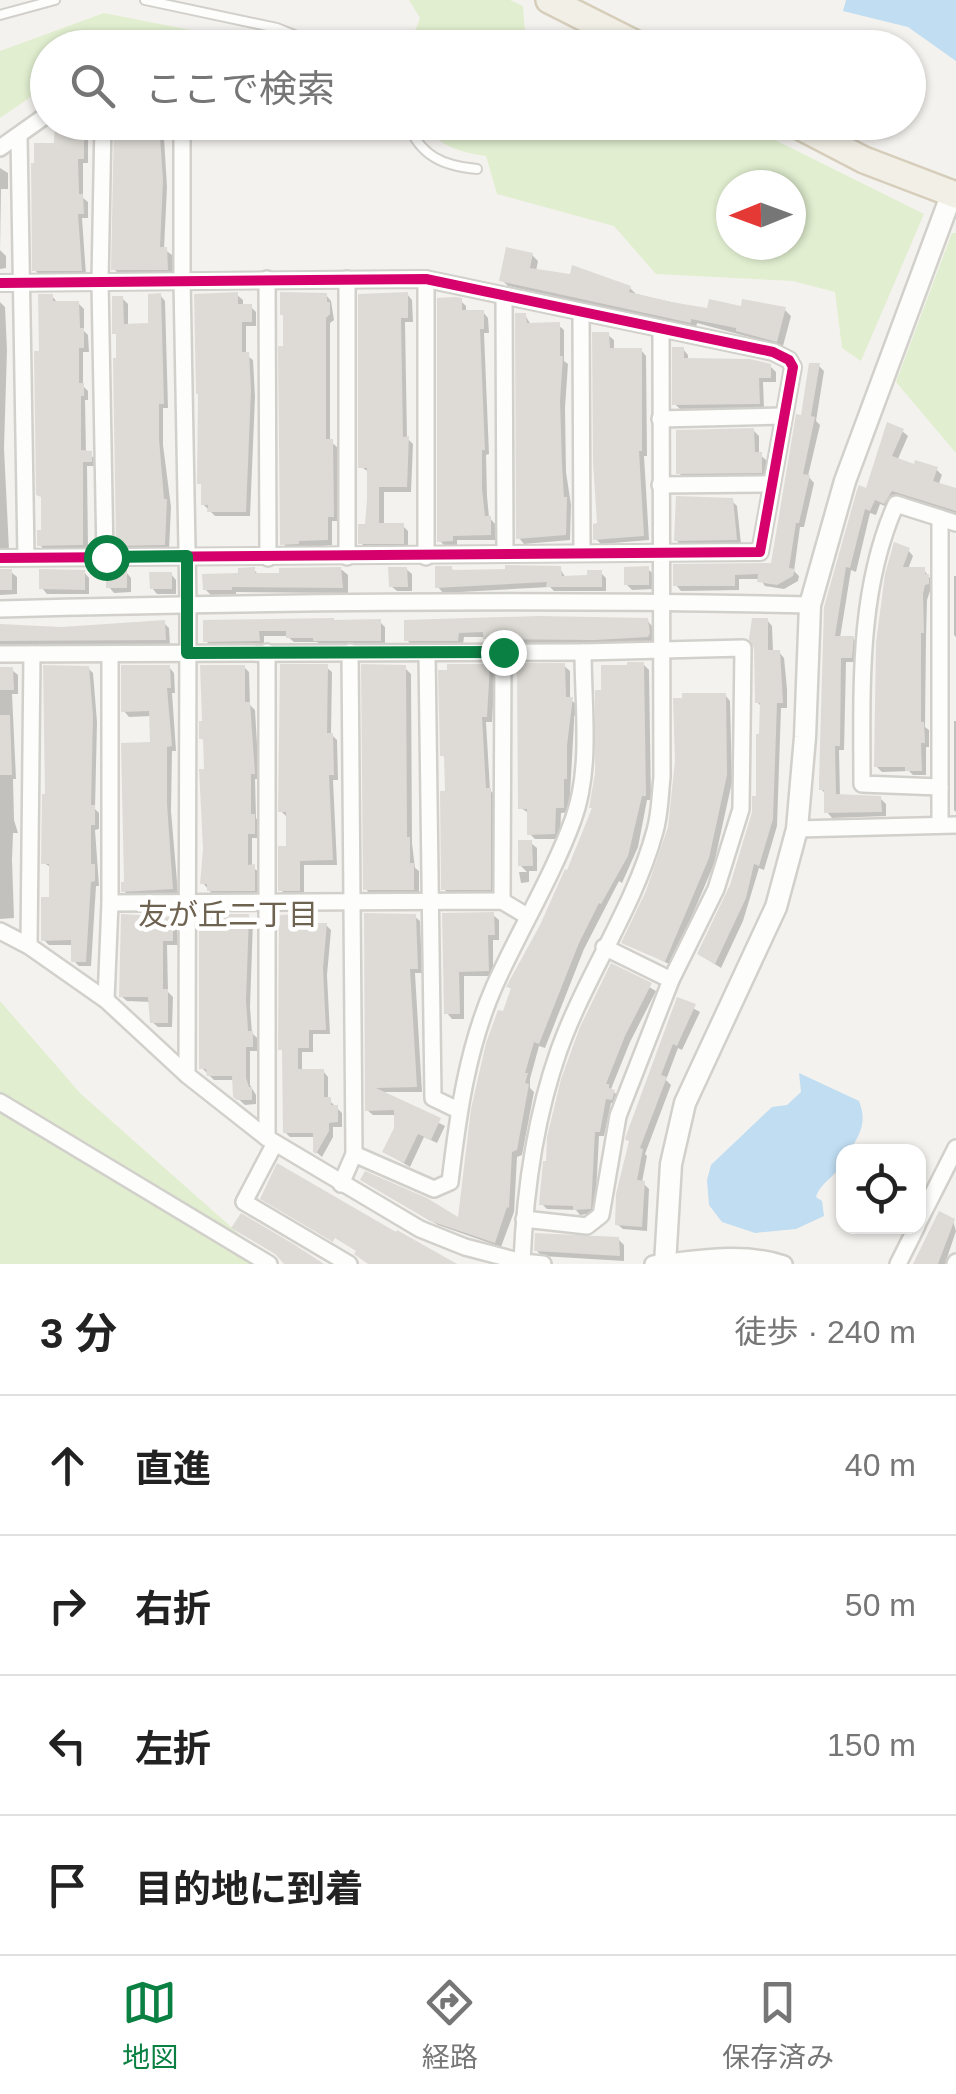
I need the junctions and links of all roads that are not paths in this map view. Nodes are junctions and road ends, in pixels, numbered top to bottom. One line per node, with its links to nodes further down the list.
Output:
1 (55, 0): 4 (lane)
2 (145, 0): 5 (lane)
3 (549, 0): 6 (main road)
4 (0, 15)
5 (282, 30)
6 (608, 30)
7 (30, 128): 8 (street)
8 (19, 136): 13 (street); 20 (street)
9 (103, 140): 21 (street)
10 (182, 140): 19 (street)
11 (415, 140): 14 (lane)
12 (826, 140): 15 (main road)
13 (0, 148)
14 (477, 170)
15 (954, 194): 43 (street)
16 (426, 278): 18 (street); 23 (street); 35 (street)
17 (267, 279): 18 (street); 19 (street); 40 (street)
18 (347, 279): 37 (street)
19 (182, 280): 21 (street); 34 (street)
20 (20, 282): 21 (street); 22 (street); 39 (street)
21 (100, 282): 36 (street)
22 (0, 283)
23 (504, 298): 24 (street); 33 (street)
24 (581, 313): 25 (street); 32 (street)
25 (660, 330): 26 (street); 27 (street)
26 (784, 416): 27 (street); 28 (street)
27 (660, 419): 29 (street)
28 (770, 484): 29 (street); 31 (street)
29 (660, 485): 31 (street)
30 (948, 521): 55 (street); 55 (street)
31 (661, 552): 32 (street); 41 (street)
32 (582, 553): 33 (street)
33 (505, 554): 35 (street)
34 (187, 556): 36 (street); 40 (street); 42 (street)
35 (426, 556): 37 (street)
36 (106, 557): 39 (street)
37 (347, 557): 40 (street)
38 (0, 558): 39 (street)
39 (26, 558)
40 (268, 558)
41 (662, 602): 42 (street); 43 (street); 45 (street)
42 (188, 604): 44 (street); 50 (street)
43 (810, 604): 57 (street)
44 (0, 609)
45 (664, 649): 49 (street); 67 (street); 68 (street)
46 (268, 652): 47 (street); 50 (street); 61 (street)
47 (350, 652): 51 (street); 58 (street)
48 (503, 652): 49 (street); 51 (street); 60 (street)
49 (583, 652): 64 (street)
50 (187, 653): 54 (street); 63 (street)
51 (426, 653): 59 (street)
52 (0, 654): 53 (street)
53 (32, 654): 54 (street); 66 (street)
54 (110, 654): 62 (street)
55 (940, 788): 56 (street)
56 (948, 825): 57 (street)
57 (797, 829): 84 (street)
58 (352, 900): 59 (street); 61 (street); 75 (street)
59 (429, 901): 60 (street); 72 (street)
60 (502, 901): 64 (street)
61 (268, 902): 63 (street); 73 (street)
62 (110, 904): 63 (street); 69 (street)
63 (188, 904): 70 (street)
64 (527, 916): 72 (street)
65 (0, 932): 66 (street)
66 (28, 946): 69 (street)
67 (604, 947): 68 (street); 78 (street)
68 (671, 980): 78 (street)
69 (106, 1000): 70 (street)
70 (187, 1075): 73 (street)
71 (0, 1102): 81 (street)
72 (458, 1110): 75 (street)
73 (271, 1140): 76 (street); 82 (street)
74 (956, 1148): 77 (street)
75 (354, 1154): 76 (street)
76 (341, 1184): 80 (street)
77 (926, 1209)
78 (524, 1219): 80 (street)
79 (913, 1234): 86 (street)
80 (522, 1262): 83 (street)
81 (269, 1264)
82 (349, 1264)
83 (543, 1264)
84 (661, 1264): 85 (street)
85 (784, 1264)
86 (898, 1264)

